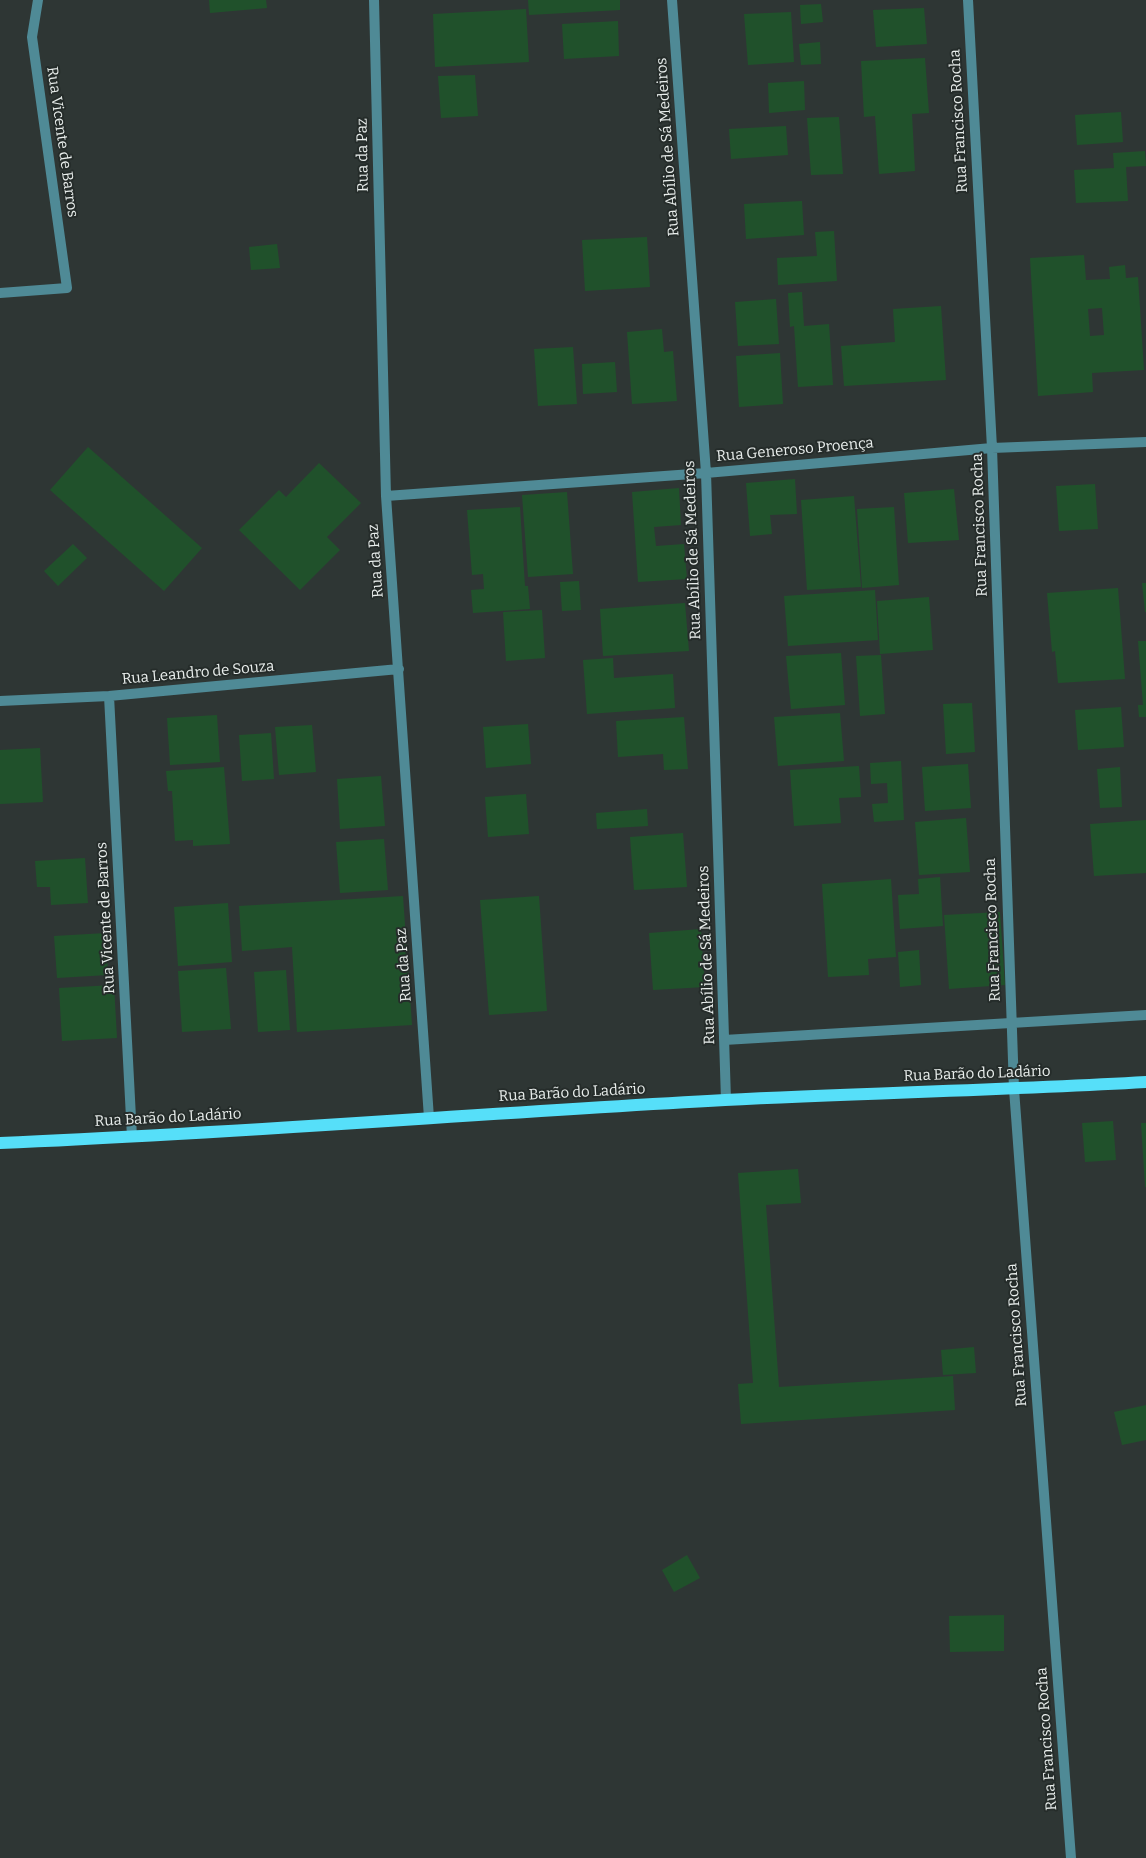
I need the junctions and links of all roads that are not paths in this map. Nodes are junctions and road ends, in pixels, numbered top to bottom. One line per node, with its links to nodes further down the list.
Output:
1 (38, 0): 5 (street, Rua Vicente de Barros)
2 (374, 0): 9 (street, Rua da Paz)
3 (672, 0): 8 (street, Rua Abílio de Sá Medeiros)
4 (968, 0): 7 (street, Rua Francisco Rocha)
5 (0, 293)
6 (1146, 442): 7 (street, Rua Generoso Proença)
7 (992, 448): 8 (street, Rua Generoso Proença); 14 (street, Rua Francisco Rocha)
8 (706, 473): 9 (street, Rua Generoso Proença); 15 (street, Rua Abílio de Sá Medeiros)
9 (386, 496): 10 (street, Rua da Paz)
10 (399, 669): 11 (street, Rua Leandro de Souza); 19 (street, Rua da Paz)
11 (109, 696): 12 (street, Rua Leandro de Souza); 20 (street, Rua Vicente de Barros)
12 (0, 701)
13 (1146, 1015): 14 (street)
14 (1012, 1023): 15 (street); 17 (street, Rua Francisco Rocha)
15 (724, 1040): 18 (street, Rua Abílio de Sá Medeiros)
16 (1146, 1082): 17 (main road, Rua Barão do Ladário)
17 (1014, 1089): 18 (main road, Rua Barão do Ladário); 22 (street, Rua Francisco Rocha)
18 (726, 1100): 19 (main road, Rua Barão do Ladário)
19 (429, 1118): 20 (main road, Rua Barão do Ladário)
20 (132, 1137): 21 (main road, Rua Barão do Ladário)
21 (0, 1143)
22 (1071, 1858)

